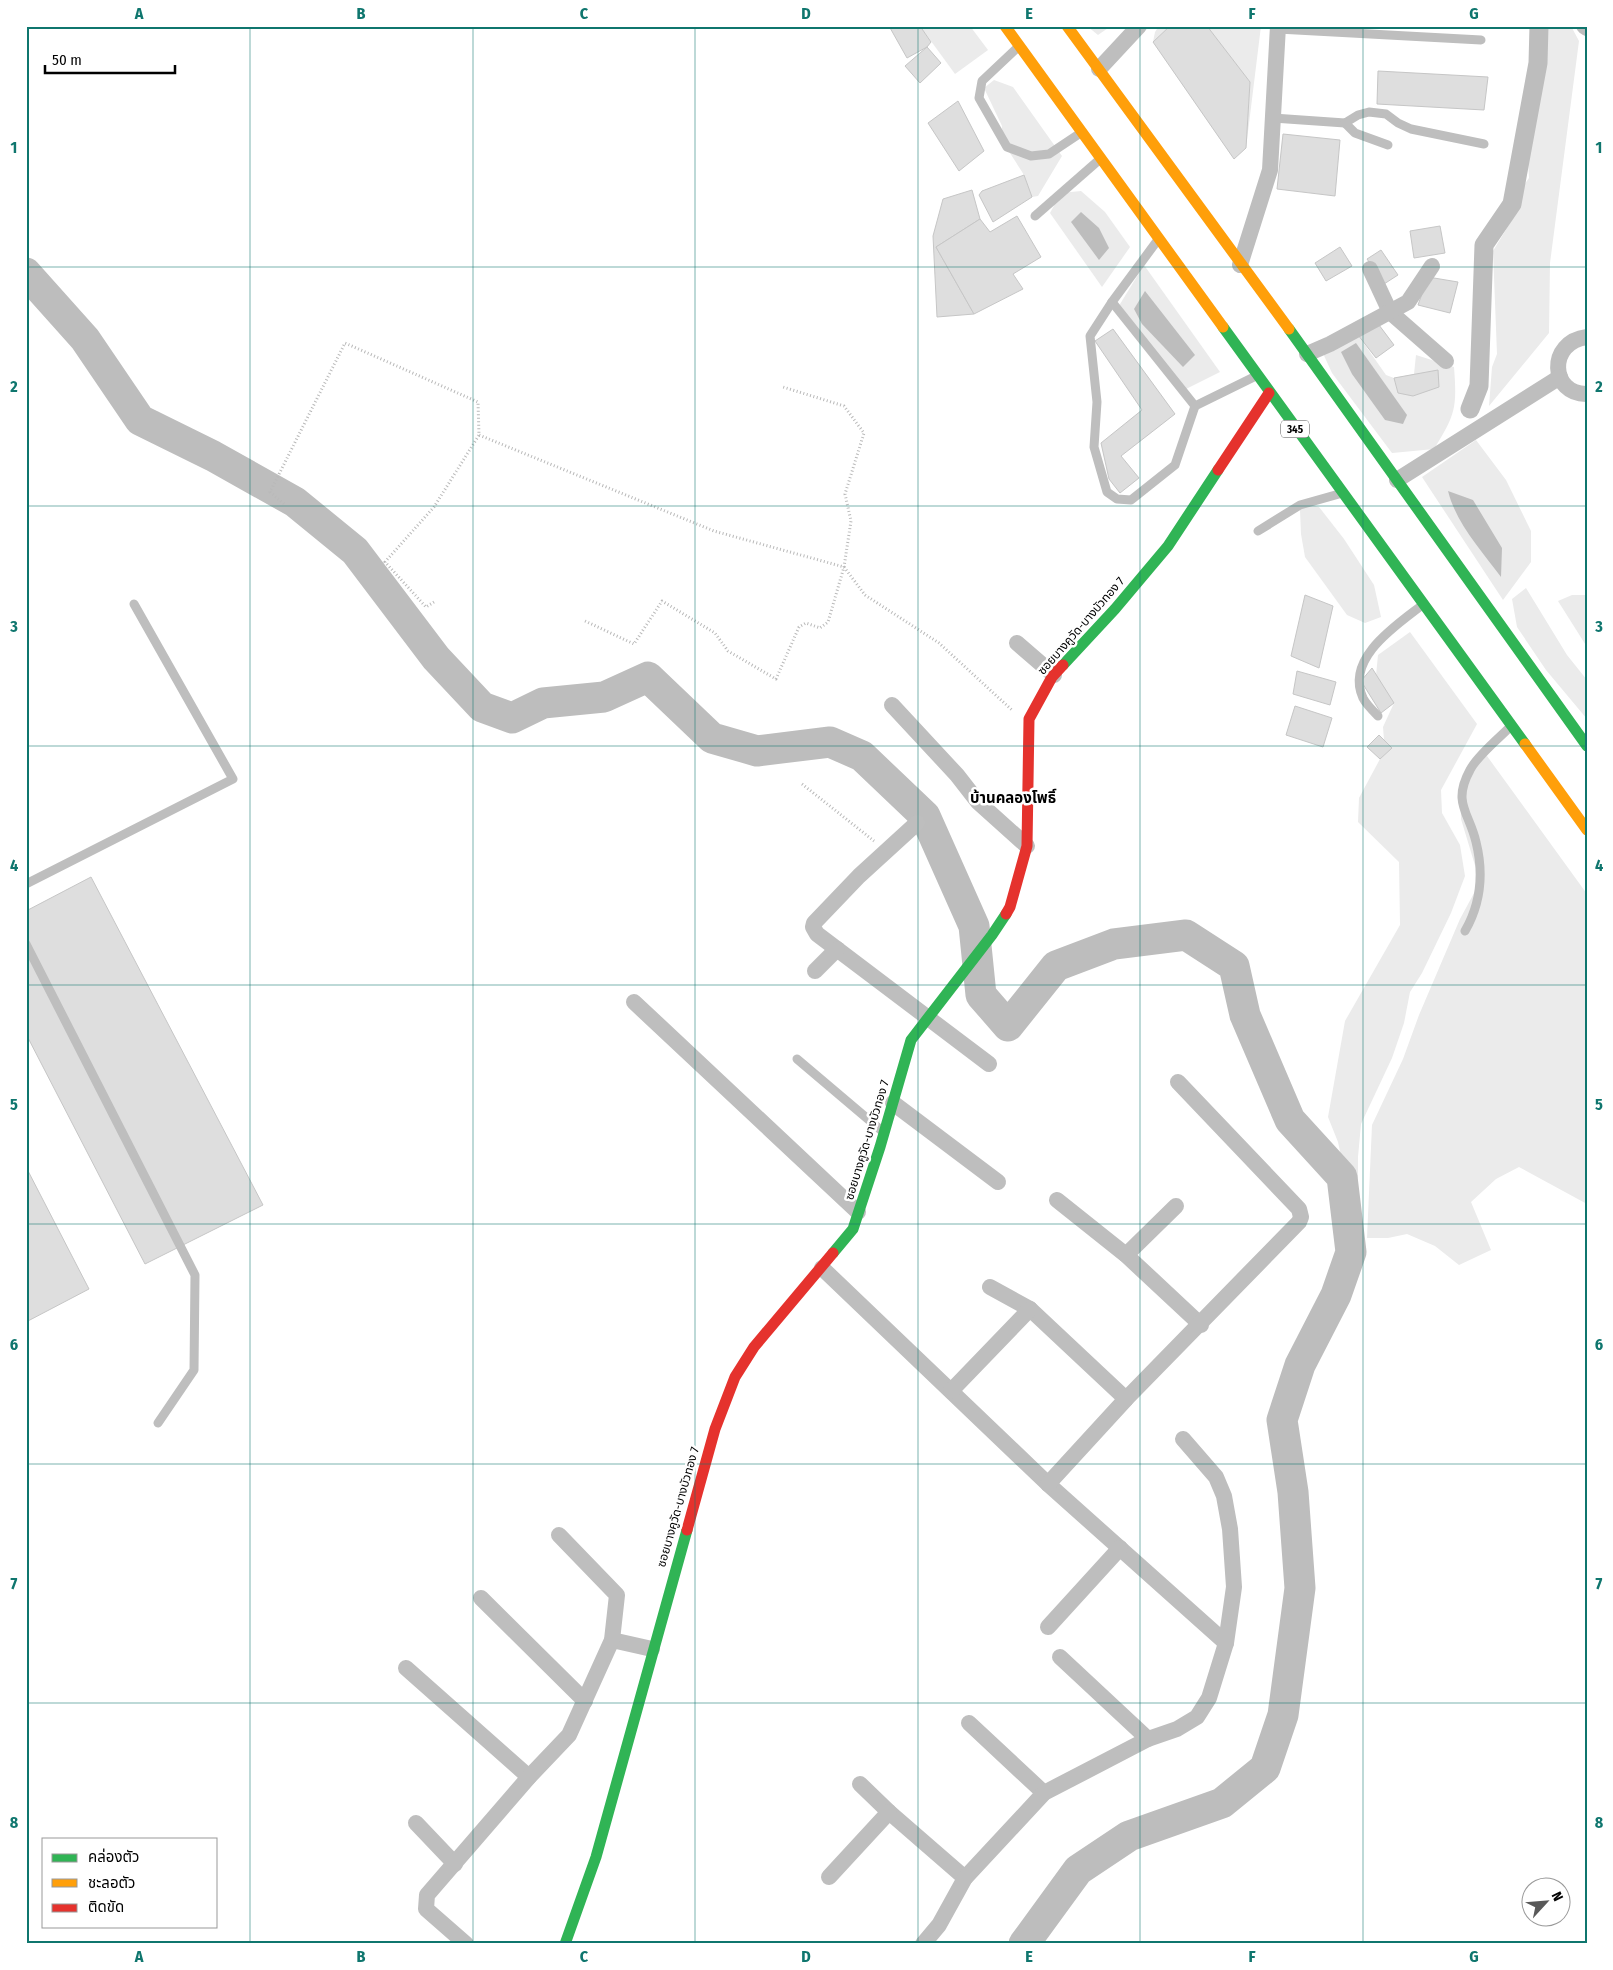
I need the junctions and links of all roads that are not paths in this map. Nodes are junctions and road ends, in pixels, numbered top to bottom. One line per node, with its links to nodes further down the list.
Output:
1 (1005, 26): 6 (main road, 345)
2 (1067, 26): 7 (main road)
3 (1139, 26): 7 (street)
4 (1278, 27): 5 (lane); 8 (street)
5 (1482, 40)
6 (1019, 46): 10 (main road, 345); 10 (lane)
7 (1098, 69): 16 (main road)
8 (1273, 118): 9 (lane); 16 (street)
9 (1345, 123): 11 (lane); 12 (lane)
10 (1082, 132): 13 (main road, 345)
11 (1484, 144)
12 (1388, 145)
13 (1101, 158): 14 (lane); 15 (main road, 345)
14 (1036, 216)
15 (1159, 238): 19 (lane); 24 (main road, 345)
16 (1240, 265): 22 (main road)
17 (1432, 266): 20 (street)
18 (1370, 269): 20 (street)
19 (1112, 302): 28 (lane); 28 (lane)
20 (1390, 312): 22 (street); 23 (street)
21 (1587, 337): 25 (street)
22 (1307, 354): 29 (main road)
23 (1446, 362)
24 (1256, 376): 26 (main road, 345); 28 (lane)
25 (1560, 377): 27 (street); 29 (street)
26 (1269, 393): 30 (main road, 345); 35 (main road, ซอยบางคูวัด-บางบัวทอง 7)
27 (1587, 394)
28 (1194, 406)
29 (1397, 480): 39 (main road)
30 (1342, 493): 31 (lane); 33 (main road, 345)
31 (1258, 531)
32 (134, 604): 43 (lane)
33 (1423, 604): 37 (lane); 38 (main road, 345)
34 (1017, 643): 35 (street)
35 (1054, 675): 42 (main road, ซอยบางคูวัด-บางบัวทอง 7)
36 (892, 705): 42 (street)
37 (1378, 716)
38 (1511, 726): 41 (main road, 345); 44 (lane)
39 (1587, 746)
40 (917, 823): 46 (street)
41 (1587, 830)
42 (1027, 846): 49 (main road, ซอยบางคูวัด-บางบัวทอง 7)
43 (26, 884)
44 (1465, 931)
45 (26, 944): 66 (lane)
46 (837, 949): 47 (street); 49 (street)
47 (816, 971)
48 (634, 1002): 58 (street)
49 (928, 1018): 51 (street); 53 (main road, ซอยบางคูวัด-บางบัวทอง 7)
50 (797, 1059): 54 (lane)
51 (989, 1064)
52 (1178, 1082): 63 (street)
53 (893, 1103): 54 (main road, ซอยบางคูวัด-บางบัวทอง 7); 55 (street)
54 (884, 1133): 58 (main road, ซอยบางคูวัด-บางบัวทอง 7)
55 (998, 1182)
56 (1057, 1200): 59 (street)
57 (1176, 1206): 59 (street)
58 (858, 1212): 60 (main road, ซอยบางคูวัด-บางบัวทอง 7)
59 (1126, 1255): 63 (street)
60 (822, 1268): 64 (street); 75 (main road, ซอยบางคูวัด-บางบัวทอง 7)
61 (990, 1287): 62 (street)
62 (1030, 1309): 64 (street); 65 (street)
63 (1201, 1325): 65 (street)
64 (951, 1391): 68 (street)
65 (1126, 1399): 68 (street)
66 (158, 1423)
67 (1183, 1439): 74 (street)
68 (1048, 1484): 70 (street)
69 (559, 1535): 73 (street)
70 (1120, 1548): 72 (street); 74 (street)
71 (481, 1598): 78 (street)
72 (1048, 1627)
73 (612, 1640): 75 (street); 78 (street)
74 (1226, 1643): 80 (street)
75 (652, 1649): 90 (main road, ซอยบางคูวัด-บางบัวทอง 7)
76 (1060, 1657): 80 (street)
77 (406, 1668): 81 (street)
78 (584, 1701): 81 (street)
79 (969, 1723): 83 (street)
80 (1148, 1739): 83 (street)
81 (529, 1777): 86 (street)
82 (860, 1784): 84 (street)
83 (1044, 1793): 88 (street)
84 (889, 1812): 87 (street); 88 (street)
85 (416, 1823): 86 (street)
86 (455, 1864): 89 (street)
87 (829, 1877)
88 (965, 1878): 91 (street)
89 (466, 1944)
90 (565, 1944)
91 (922, 1944)

